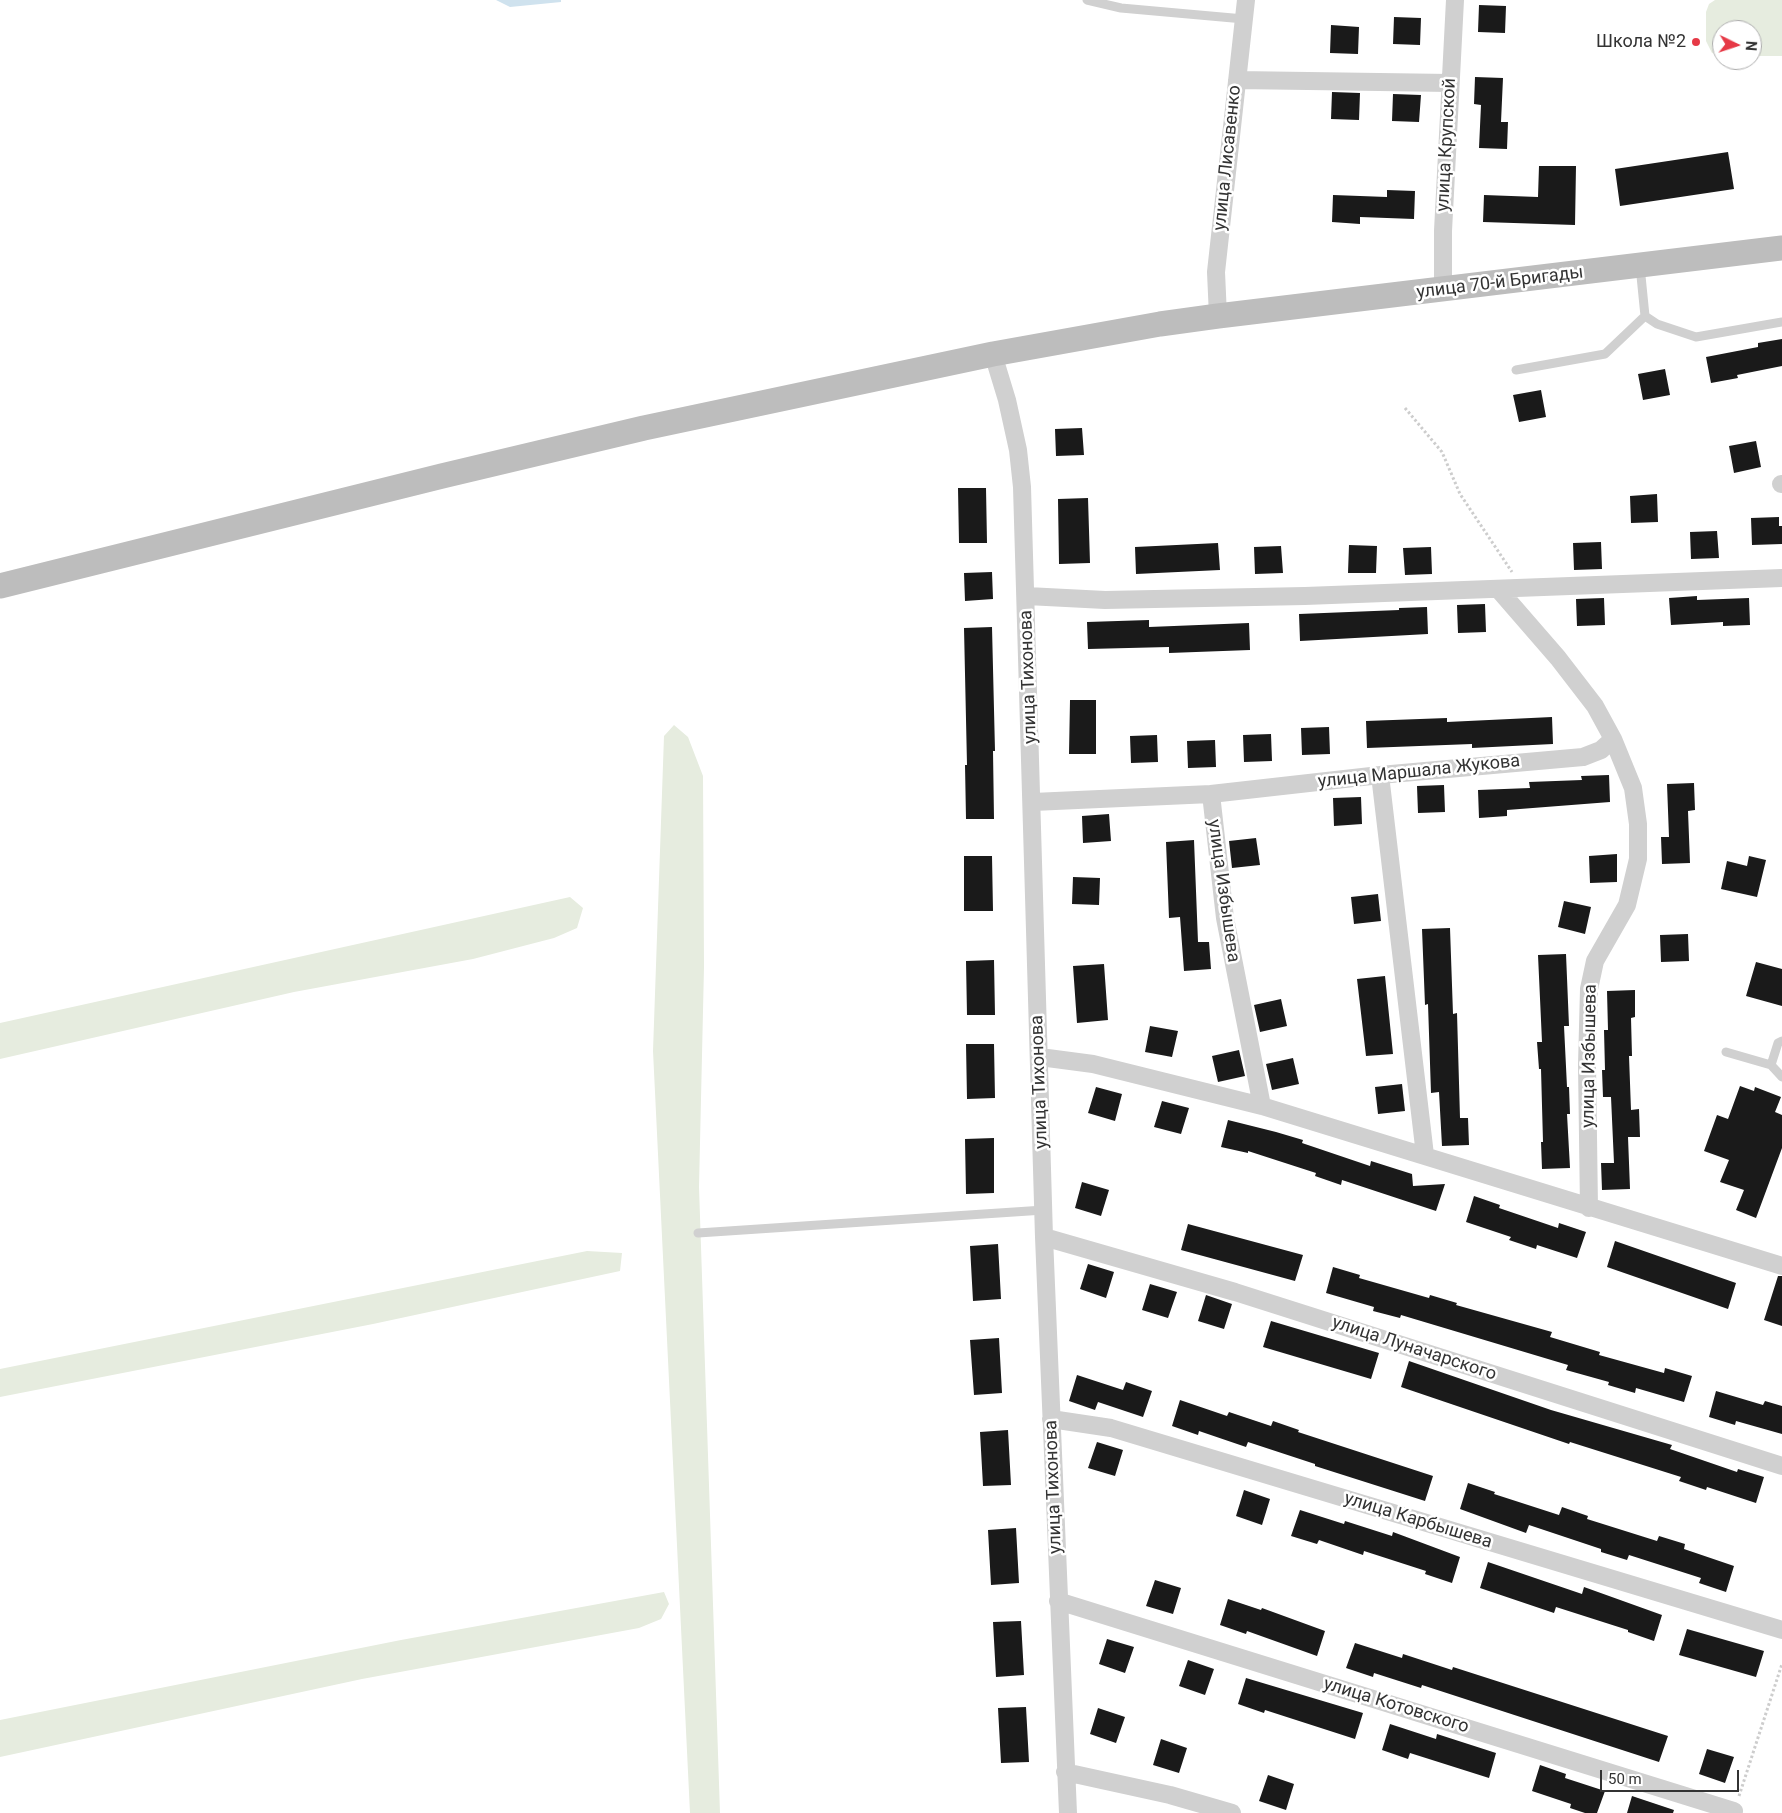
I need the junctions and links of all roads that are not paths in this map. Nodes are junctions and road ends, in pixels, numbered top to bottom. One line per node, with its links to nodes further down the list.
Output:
1 (1087, 0): 4 (lane)
2 (1246, 0): 4 (street, улица Лисавенко)
3 (1455, 0): 6 (street, улица Крупской)
4 (1244, 19): 5 (street, улица Лисавенко)
5 (1237, 80): 6 (street); 10 (street, улица Лисавенко)
6 (1450, 83): 9 (street, улица Крупской)
7 (1780, 251): 8 (main road, улица 70-й Бригады)
8 (1640, 266): 9 (main road, улица 70-й Бригады); 11 (lane)
9 (1443, 290): 10 (main road, улица 70-й Бригады)
10 (1218, 316): 13 (main road, улица 70-й Бригады)
11 (1645, 316): 12 (lane); 14 (lane)
12 (1782, 322)
13 (993, 354): 16 (main road, улица 70-й Бригады); 18 (street, улица Тихонова)
14 (1516, 370)
15 (1782, 578): 17 (street)
16 (0, 586)
17 (1499, 590): 18 (street); 19 (street)
18 (1027, 596): 22 (street, улица Тихонова)
19 (1612, 739): 20 (street, улица Маршала Жукова); 30 (street, улица Избышева)
20 (1380, 775): 21 (street, улица Маршала Жукова); 29 (street)
21 (1210, 794): 22 (street, улица Маршала Жукова); 28 (street, улица Избышева)
22 (1033, 802): 25 (street, улица Тихонова)
23 (1782, 1040): 26 (lane)
24 (1726, 1052): 26 (lane)
25 (1040, 1057): 28 (street); 31 (street, улица Тихонова)
26 (1771, 1065): 27 (lane)
27 (1782, 1076)
28 (1262, 1106): 29 (street)
29 (1425, 1155): 30 (street)
30 (1589, 1208): 34 (street)
31 (1044, 1210): 32 (lane); 33 (street, улица Тихонова)
32 (698, 1233)
33 (1044, 1237): 35 (street, улица Тихонова); 36 (street, улица Луначарского)
34 (1782, 1266)
35 (1051, 1419): 37 (street, улица Тихонова); 38 (street, улица Карбышева)
36 (1782, 1466)
37 (1058, 1601): 39 (street, улица Тихонова); 40 (street, улица Котовского)
38 (1782, 1630)
39 (1065, 1772): 41 (street, улица Тихонова); 42 (street)
40 (1734, 1811)
41 (1068, 1813)
42 (1232, 1813)

